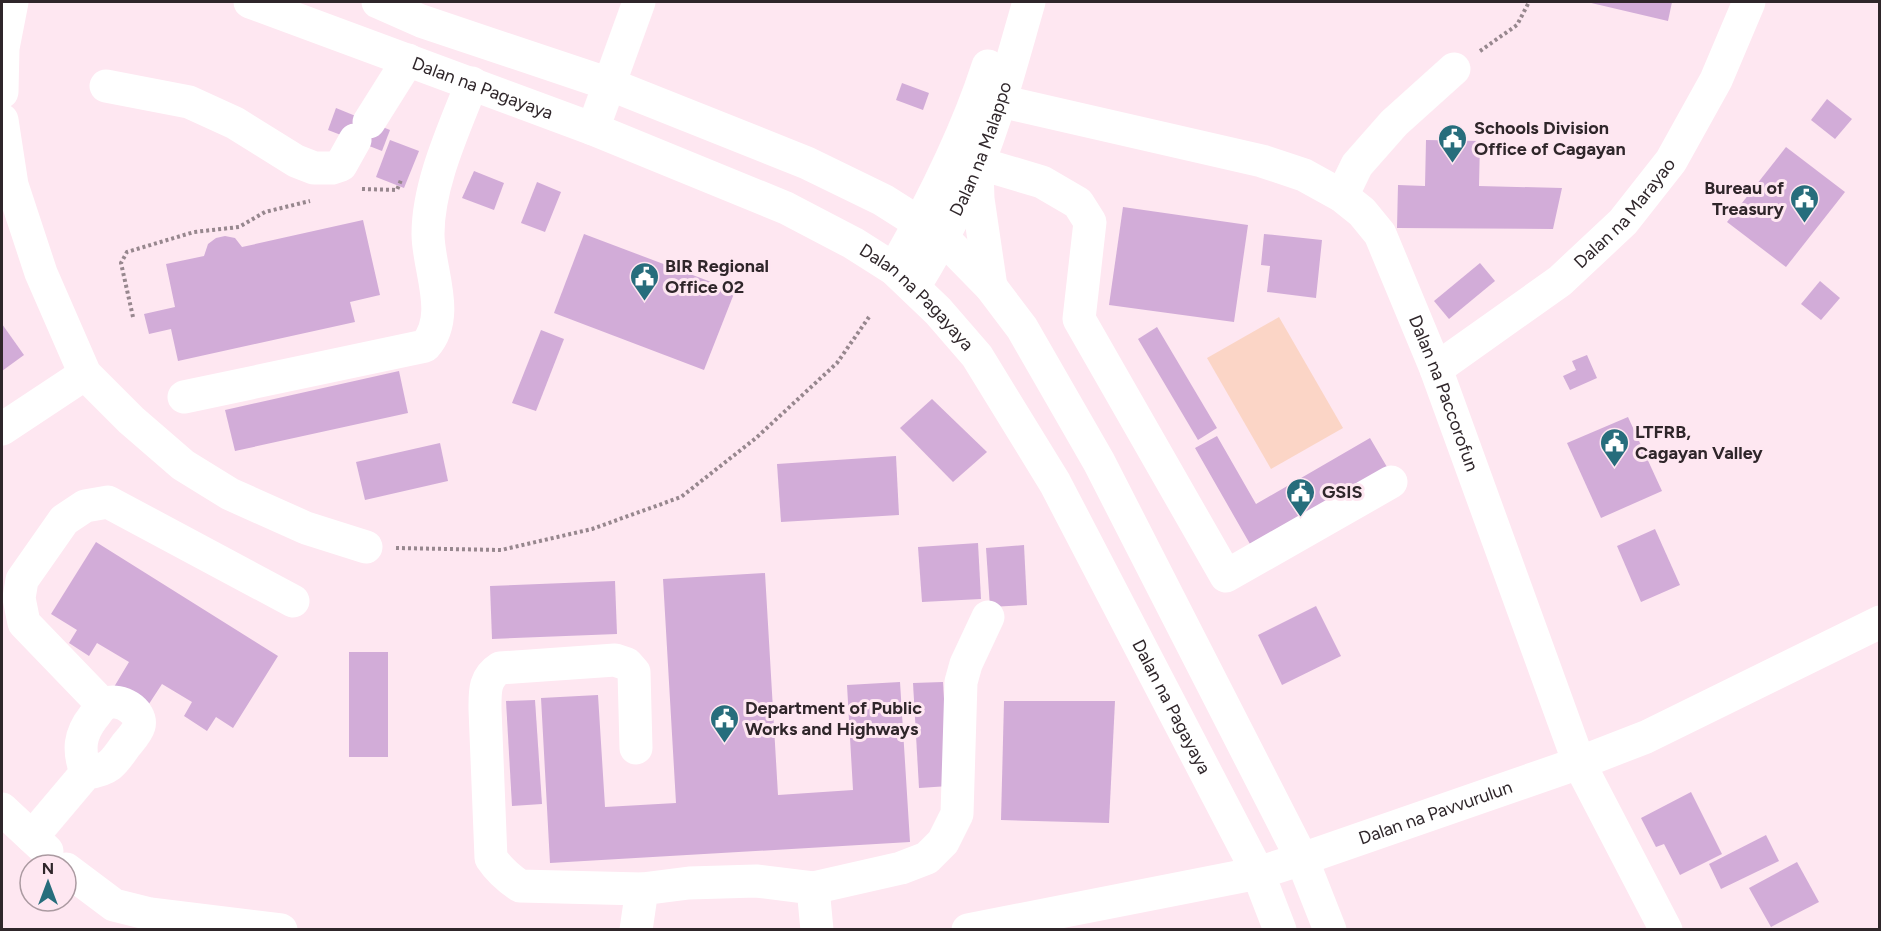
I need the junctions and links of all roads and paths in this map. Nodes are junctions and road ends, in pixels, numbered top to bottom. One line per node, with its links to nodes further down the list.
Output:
1 (12, 2): 14 (street)
2 (250, 2): 9 (street, Dalan na Pagayaya)
3 (378, 2): 12 (street)
4 (639, 2): 12 (street)
5 (1009, 2): 18 (street, Dalan na Malappo)
6 (1029, 2): 15 (street, Dalan na Malappo)
7 (1529, 2): 10 (path)
8 (1749, 2): 29 (street, Dalan na Marayao)
9 (408, 60): 11 (street, Dalan na Pagayaya); 13 (street)
10 (1454, 69): 21 (street)
11 (472, 83): 17 (street, Dalan na Pagayaya); 31 (street)
12 (609, 84): 17 (street); 23 (street)
13 (106, 86)
14 (2, 92)
15 (1000, 101): 18 (street, Dalan na Malappo); 21 (street, Dalan na Paccorofun)
16 (2, 120): 30 (street)
17 (593, 129): 25 (street, Dalan na Pagayaya)
18 (967, 166): 23 (street); 24 (street, Dalan na Malappo); 26 (street); 33 (street)
19 (399, 186): 20 (path)
20 (353, 191)
21 (1342, 196): 29 (street, Dalan na Paccorofun)
22 (320, 199): 27 (path)
23 (883, 200): 24 (street)
24 (932, 230): 25 (street, Dalan na Malappo); 26 (street)
25 (904, 278): 46 (street, Dalan na Pagayaya)
26 (991, 287): 45 (street)
27 (133, 317)
28 (869, 317): 34 (path)
29 (1436, 369): 40 (street, Dalan na Paccorofun)
30 (85, 374): 32 (street); 34 (street)
31 (184, 397)
32 (2, 429)
33 (1391, 482)
34 (366, 547)
35 (293, 601): 38 (street)
36 (988, 617): 48 (street)
37 (1880, 622): 40 (street, Dalan na Pavvurulun)
38 (103, 705): 41 (street); 41 (street)
39 (636, 748): 49 (street)
40 (1579, 764): 45 (street, Dalan na Pavvurulun); 57 (street, Dalan na Paccorofun)
41 (86, 773): 43 (street)
42 (2, 809): 43 (street)
43 (32, 837): 44 (street)
44 (49, 853)
45 (1302, 859): 46 (street, Dalan na Pavvurulun); 56 (street)
46 (1258, 873): 50 (street, Dalan na Pavvurulun); 55 (street, Dalan na Pagayaya)
47 (78, 878): 51 (street)
48 (813, 888): 49 (street); 53 (street)
49 (642, 889): 52 (street)
50 (1032, 924): 54 (street, Dalan na Pavvurulun)
51 (281, 930)
52 (636, 930)
53 (817, 930)
54 (968, 930)
55 (1280, 930)
56 (1330, 930)
57 (1666, 930)

